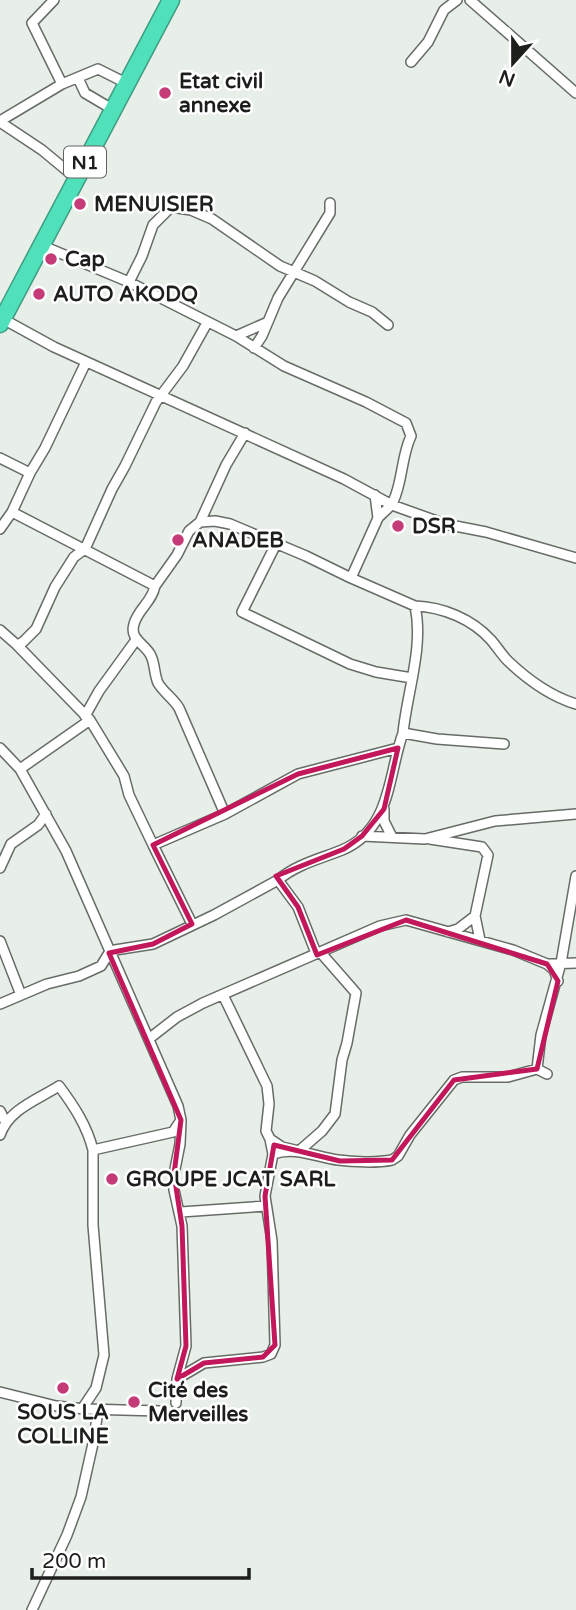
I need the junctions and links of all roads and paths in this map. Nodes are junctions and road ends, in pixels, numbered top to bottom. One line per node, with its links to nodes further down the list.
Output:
1 (54, 0): 8 (street)
2 (172, 0): 7 (highway, N1)
3 (457, 0): 5 (street)
4 (470, 0): 9 (street)
5 (411, 62)
6 (78, 78): 7 (street); 8 (street); 10 (street)
7 (126, 83): 10 (highway, N1)
8 (62, 84): 11 (street)
9 (576, 93)
10 (112, 109): 12 (highway, N1)
11 (0, 122): 12 (street)
12 (77, 179): 14 (highway, N1)
13 (330, 202): 15 (street)
14 (43, 246): 16 (street); 17 (highway, N1)
15 (294, 271): 16 (street); 18 (street); 20 (street)
16 (129, 282): 19 (street)
17 (1, 321): 23 (street)
18 (268, 322): 21 (street); 22 (street)
19 (207, 323): 21 (street); 24 (street)
20 (388, 325)
21 (236, 336): 22 (street)
22 (254, 348): 29 (street)
23 (86, 362): 24 (street); 27 (street)
24 (160, 396): 25 (street); 35 (street)
25 (245, 433): 28 (street); 32 (street)
26 (0, 457): 27 (street)
27 (30, 474): 30 (street)
28 (375, 495): 29 (street); 31 (street)
29 (392, 505): 31 (street); 36 (street)
30 (12, 512): 33 (street); 35 (street)
31 (378, 519): 37 (street)
32 (200, 522): 34 (street); 38 (street)
33 (0, 528)
34 (276, 544): 37 (street); 43 (street)
35 (85, 549): 38 (street); 42 (street)
36 (576, 558)
37 (351, 578): 39 (street)
38 (155, 586): 41 (street)
39 (415, 606): 43 (street); 44 (street)
40 (0, 630): 42 (street)
41 (136, 640): 45 (street); 53 (street)
42 (17, 645): 45 (street)
43 (412, 678): 46 (street)
44 (576, 705)
45 (88, 718): 50 (street); 58 (street)
46 (403, 733): 47 (street); 49 (street)
47 (504, 744)
48 (0, 748): 50 (street)
49 (398, 748): 51 (street); 53 (street)
50 (20, 769): 52 (street)
51 (384, 809): 55 (street); 56 (street)
52 (46, 814): 59 (street); 67 (street)
53 (225, 814): 58 (street)
54 (576, 814): 57 (street)
55 (362, 836): 56 (street); 61 (street)
56 (392, 837): 57 (street)
57 (425, 839): 62 (street)
58 (153, 845): 63 (street)
59 (0, 868)
60 (576, 876): 69 (street)
61 (278, 880): 63 (street); 68 (street)
62 (475, 916): 64 (street); 65 (street)
63 (192, 924): 67 (street)
64 (446, 932): 65 (street); 68 (street)
65 (480, 940): 71 (street)
66 (0, 941): 73 (street)
67 (109, 953): 73 (street); 76 (street)
68 (319, 953): 74 (street); 85 (street)
69 (561, 963): 70 (street); 71 (street); 72 (street)
70 (576, 963)
71 (547, 964): 72 (street)
72 (558, 981): 77 (street)
73 (20, 995): 75 (street)
74 (223, 995): 76 (street); 83 (street)
75 (0, 1004)
76 (150, 1038): 80 (street)
77 (537, 1069): 78 (street); 85 (street)
78 (547, 1074)
79 (0, 1111): 81 (street)
80 (181, 1120): 84 (street); 88 (street)
81 (5, 1121): 82 (street); 84 (street)
82 (0, 1135)
83 (271, 1139): 85 (street); 86 (street)
84 (93, 1150): 92 (street)
85 (299, 1151): 86 (street)
86 (273, 1154): 87 (street)
87 (266, 1206): 88 (street); 89 (street)
88 (181, 1212): 89 (street)
89 (177, 1378): 91 (street)
90 (0, 1392): 92 (street)
91 (176, 1402)
92 (82, 1409): 93 (street)
93 (98, 1410): 94 (street); 95 (street)
94 (160, 1411)
95 (32, 1610)

